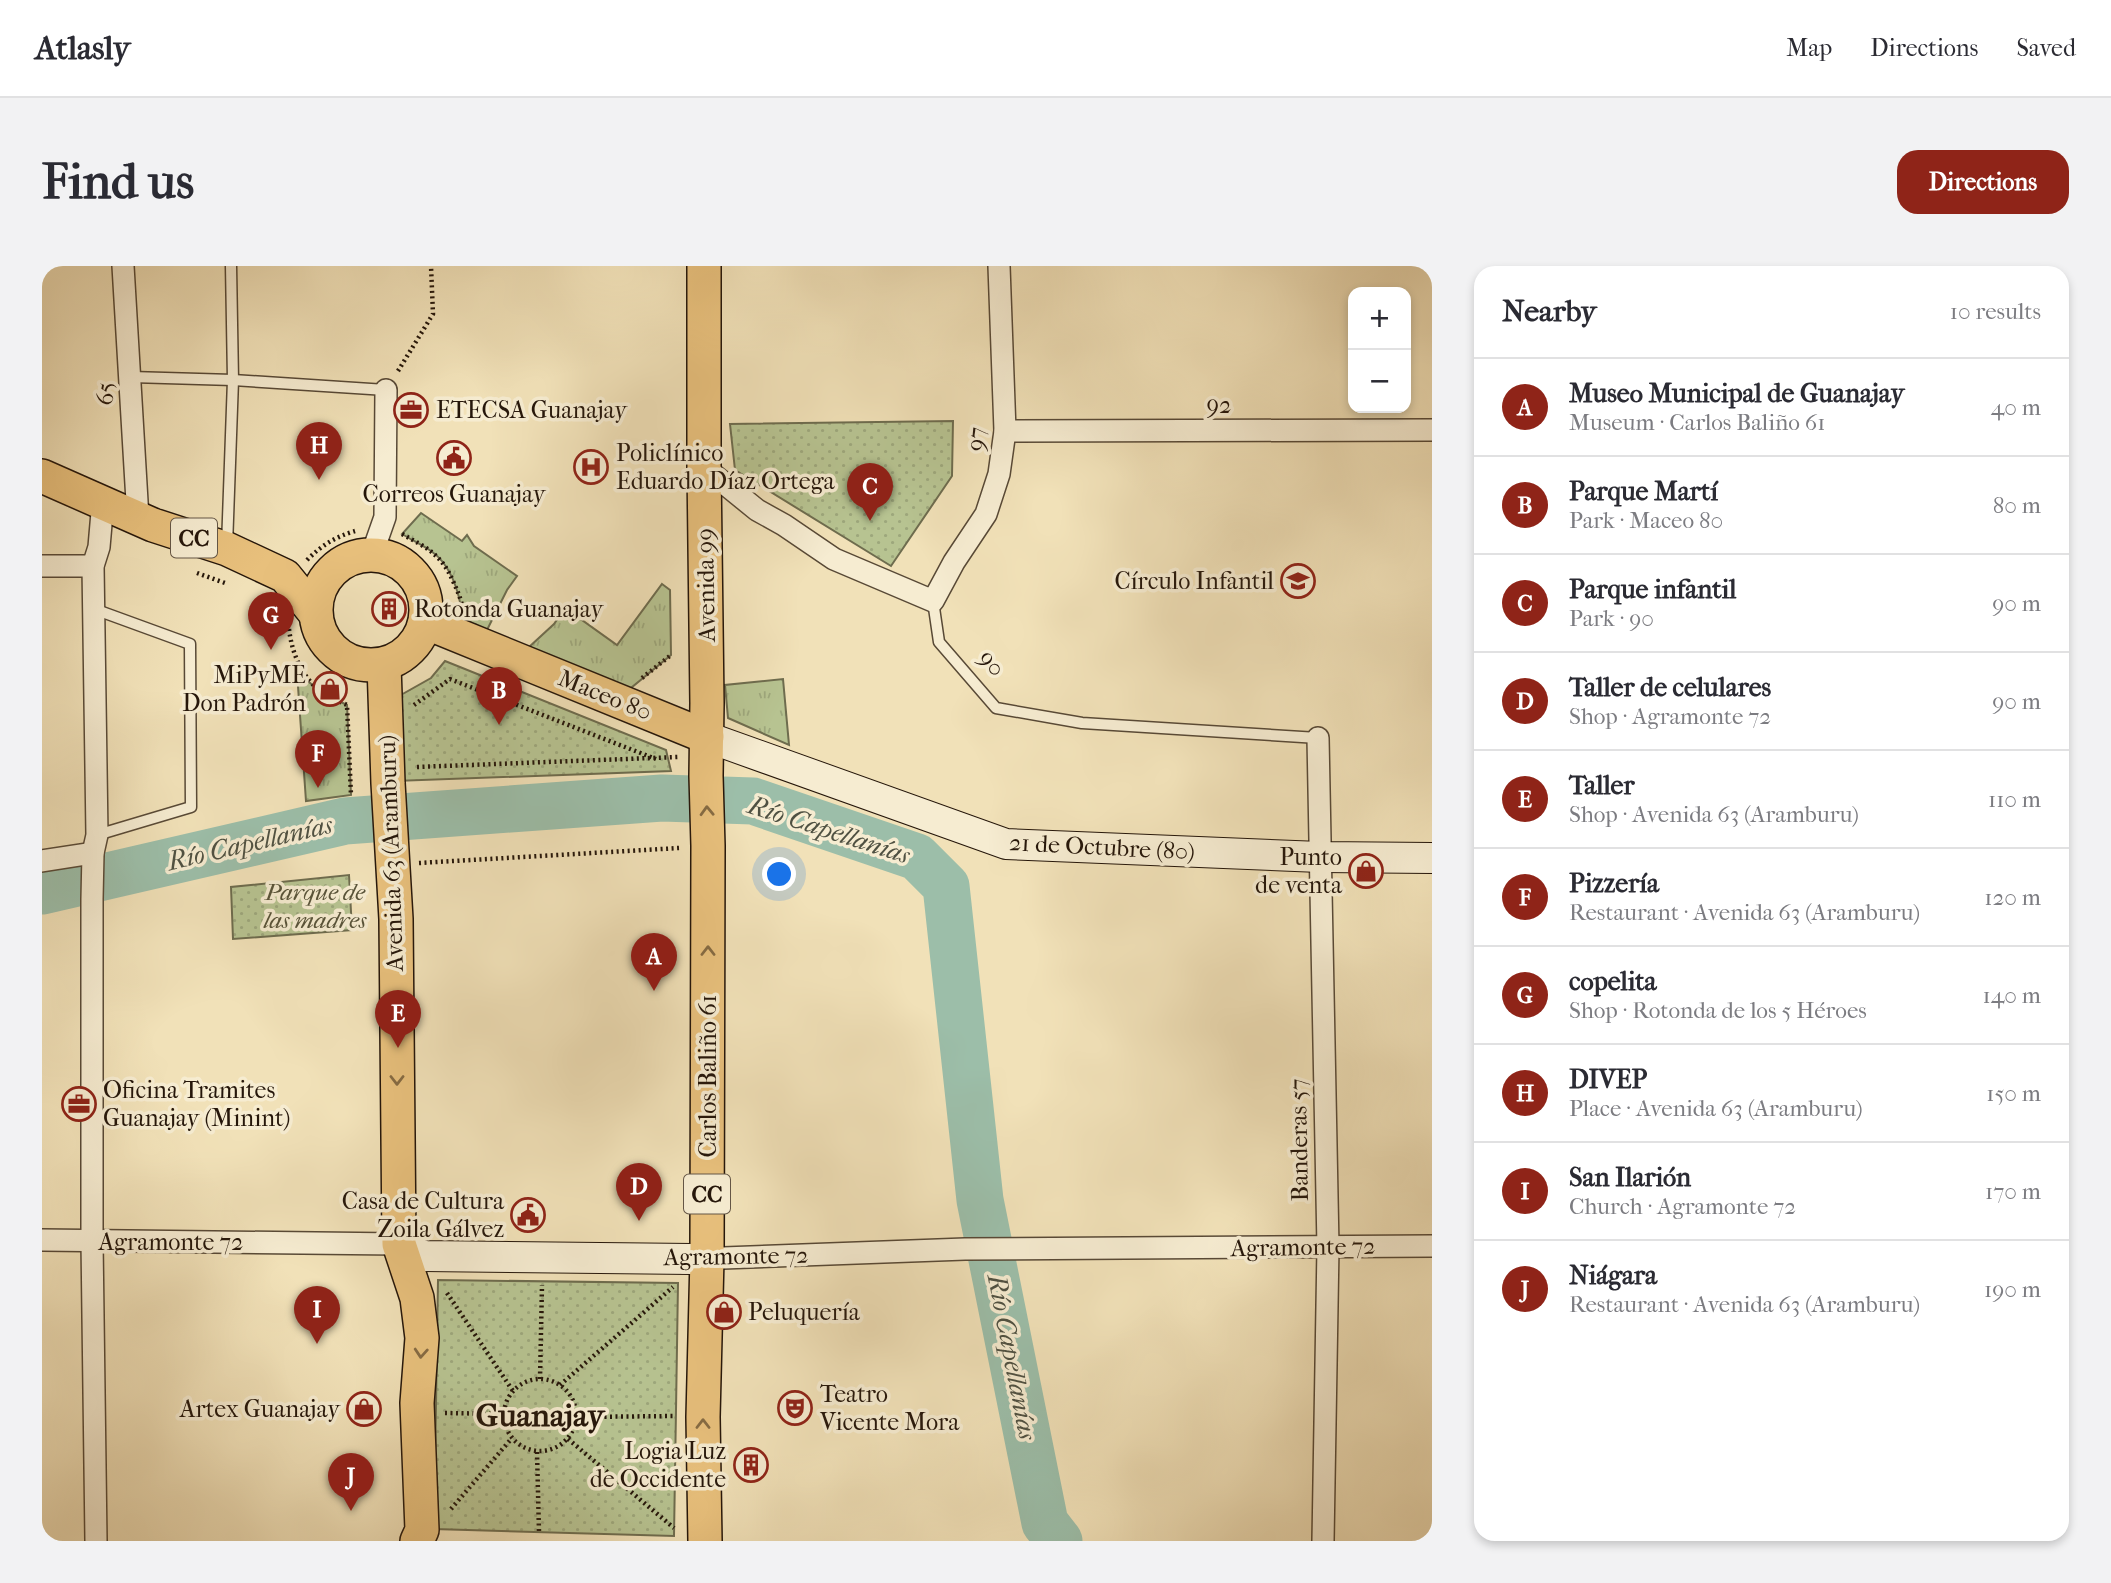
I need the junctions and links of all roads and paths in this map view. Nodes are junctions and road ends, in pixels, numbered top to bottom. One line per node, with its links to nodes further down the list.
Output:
1 (123, 266): 6 (street, 65)
2 (231, 266): 7 (lane)
3 (431, 266): 8 (path)
4 (704, 266): 11 (main road, Avenida 99)
5 (999, 266): 10 (street, 97)
6 (131, 377): 7 (lane); 14 (street, 65)
7 (233, 380): 8 (lane); 15 (lane)
8 (386, 390): 16 (street)
9 (1432, 430): 10 (street, 92)
10 (1005, 431): 23 (street, 97)
11 (704, 467): 23 (street); 30 (main road, Avenida 99)
12 (42, 476): 13 (main road, CC)
13 (103, 501): 14 (main road, CC); 18 (street)
14 (138, 518): 15 (main road, CC)
15 (227, 549): 21 (main road, CC)
16 (372, 554): 20 (main road, CC); 26 (main road)
17 (42, 566): 18 (street)
18 (93, 566): 24 (street)
19 (186, 569): 22 (path)
20 (328, 574): 21 (main road, CC); 25 (main road)
21 (285, 576): 25 (main road, CC)
22 (236, 588)
23 (933, 601): 29 (lane, 90)
24 (94, 609): 35 (street); 35 (lane)
25 (302, 616): 27 (main road, CC); 33 (path)
26 (425, 622): 27 (main road); 30 (main road, Maceo 80)
27 (384, 665): 32 (main road, Avenida 63 (Aramburu))
28 (405, 710): 31 (path)
29 (1318, 738): 36 (street, Banderas 57)
30 (706, 756): 31 (path); 34 (main road, Carlos Baliño 61 / CC, one-way to 30); 36 (street, 21 de Octubre (80))
31 (656, 759): 32 (path)
32 (397, 775): 39 (main road, Avenida 63 (Aramburu))
33 (351, 794)
34 (708, 846): 39 (path); 46 (main road, Carlos Baliño 61 / CC, one-way to 34)
35 (94, 852): 38 (street); 41 (street)
36 (1320, 857): 37 (street, 21 de Octubre (80)); 43 (street, Banderas 57)
37 (1432, 858)
38 (42, 861)
39 (394, 864): 44 (main road, Avenida 63 (Aramburu), one-way to 44)
40 (42, 1240): 41 (street, Agramonte 72)
41 (92, 1241): 44 (street, Agramonte 72); 61 (street)
42 (1432, 1246): 43 (street, Agramonte 72)
43 (1328, 1247): 46 (street, Agramonte 72); 64 (street, Banderas 57)
44 (411, 1250): 45 (street, Agramonte 72); 47 (main road, Avenida 63 (Aramburu))
45 (542, 1258): 46 (street, Agramonte 72); 48 (path)
46 (692, 1267): 49 (path); 63 (main road, Carlos Baliño 61 / CC, one-way to 46)
47 (432, 1295): 50 (path); 62 (main road, Avenida 63 (Aramburu), one-way to 62)
48 (540, 1379): 49 (path); 50 (path)
49 (560, 1385): 54 (path)
50 (513, 1391): 52 (path)
51 (436, 1412): 52 (path)
52 (504, 1415): 55 (path)
53 (682, 1416): 54 (path)
54 (577, 1417): 56 (path)
55 (512, 1438): 57 (path); 58 (path)
56 (568, 1439): 57 (path); 59 (path)
57 (537, 1452): 60 (path)
58 (443, 1519)
59 (674, 1528)
60 (539, 1532)
61 (96, 1541)
62 (417, 1541)
63 (705, 1541)
64 (1323, 1541)

